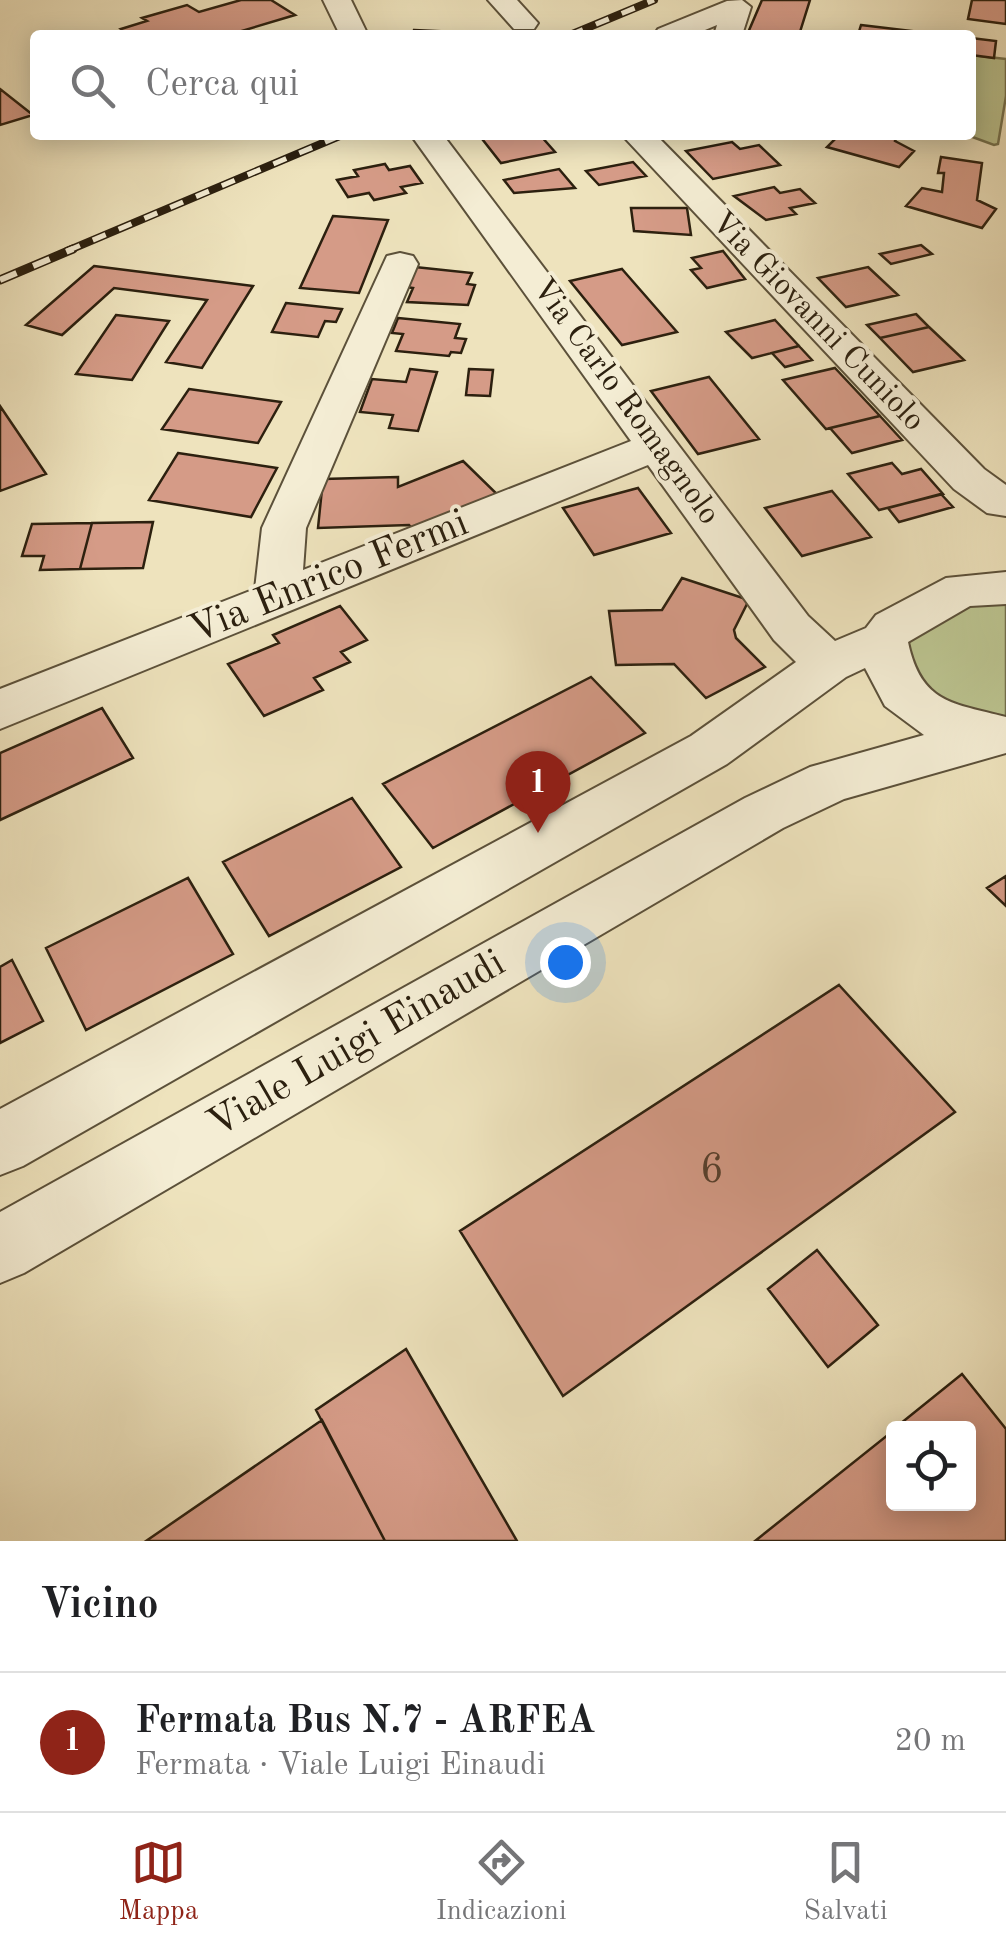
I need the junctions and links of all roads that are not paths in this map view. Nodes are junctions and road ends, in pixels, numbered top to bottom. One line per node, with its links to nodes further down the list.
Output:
1 (337, 0): 4 (street)
2 (502, 0): 3 (street)
3 (524, 23)
4 (352, 30)
5 (680, 30): 6 (street)
6 (729, 30)
7 (431, 140): 10 (street, Via Carlo Romagnolo)
8 (643, 140): 11 (street, Via Giovanni Cuniolo)
9 (400, 264): 12 (street)
10 (657, 446): 12 (street, Via Enrico Fermi); 14 (street, Via Carlo Romagnolo)
11 (996, 537): 13 (street)
12 (277, 599): 15 (street, Via Enrico Fermi)
13 (883, 640): 14 (street); 16 (street)
14 (829, 664): 17 (street)
15 (0, 710)
16 (1000, 735): 18 (street, Viale Luigi Einaudi)
17 (709, 750): 18 (street); 19 (street)
18 (764, 813): 20 (street, Viale Luigi Einaudi)
19 (0, 1144)
20 (0, 1250)

